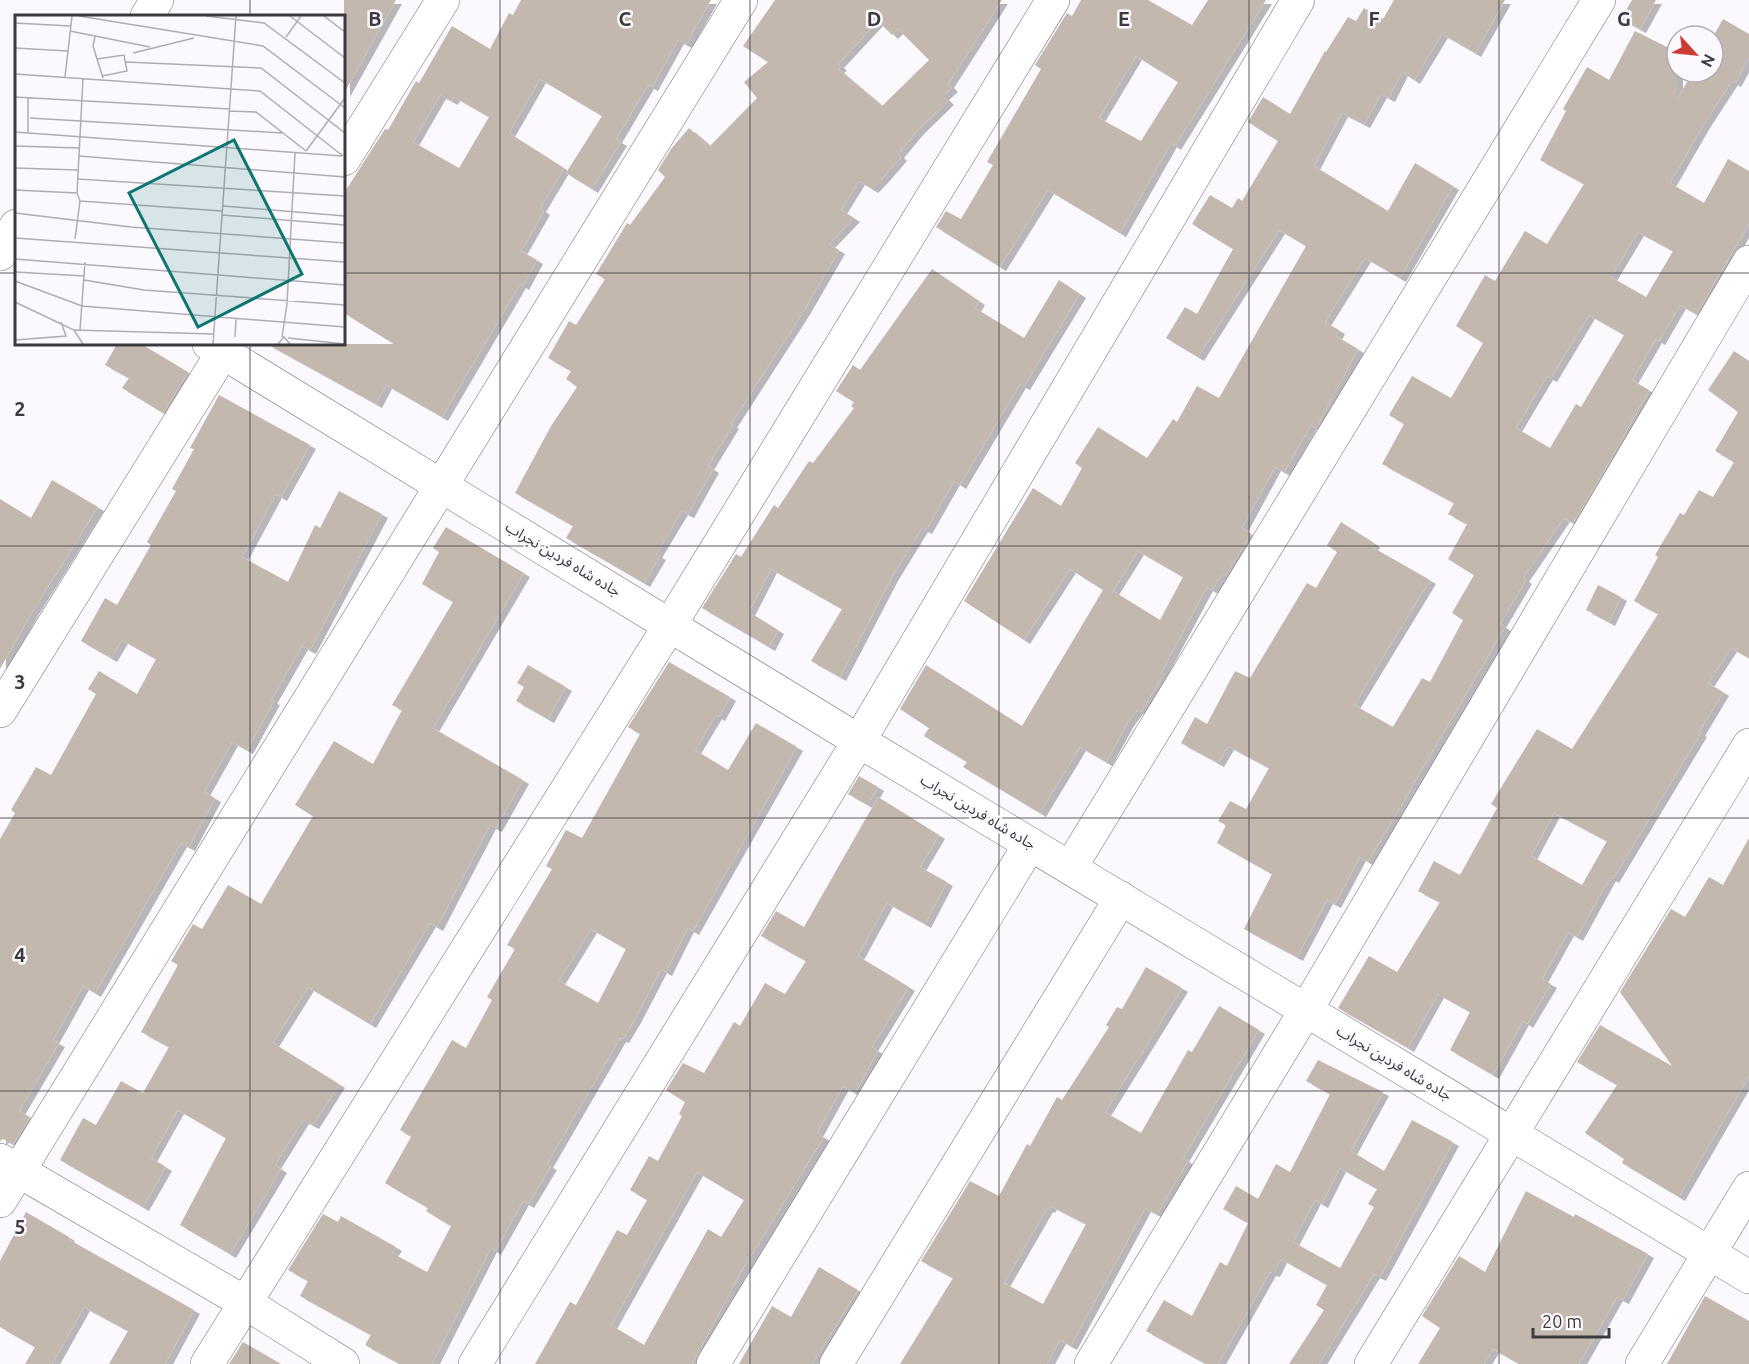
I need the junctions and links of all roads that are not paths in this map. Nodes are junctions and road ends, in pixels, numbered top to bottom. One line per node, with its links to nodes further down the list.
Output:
1 (157, 0): 7 (street)
2 (444, 0): 8 (street)
3 (741, 0): 15 (street)
4 (1053, 0): 16 (street)
5 (1298, 0): 18 (street)
6 (1599, 0): 21 (street)
7 (148, 15)
8 (345, 157)
9 (0, 216): 10 (street)
10 (15, 225)
11 (15, 228): 12 (street)
12 (0, 254)
13 (1749, 262): 23 (street)
14 (220, 346): 15 (street, جاده شاه فردین نجراب); 17 (street)
15 (442, 486): 16 (street, جاده شاه فردین نجراب); 25 (street)
16 (670, 625): 18 (street, جاده شاه فردین نجراب); 30 (street)
17 (0, 711)
18 (859, 741): 20 (street, جاده شاه فردین نجراب); 33 (street)
19 (1749, 744): 24 (street)
20 (1030, 844): 21 (street, جاده شاه فردین نجراب); 34 (street)
21 (1070, 868): 22 (street, جاده شاه فردین نجراب)
22 (1121, 898): 23 (street, جاده شاه فردین نجراب); 35 (street)
23 (1306, 1010): 24 (street, جاده شاه فردین نجراب); 36 (street)
24 (1512, 1134): 28 (street, جاده شاه فردین نجراب); 37 (street)
25 (9, 1165): 27 (street); 30 (street)
26 (1749, 1188): 28 (street)
27 (0, 1201)
28 (1710, 1253): 29 (street, جاده شاه فردین نجراب); 38 (street)
29 (1749, 1277)
30 (244, 1302): 31 (street); 32 (street)
31 (207, 1364)
32 (343, 1364)
33 (475, 1364)
34 (713, 1364)
35 (836, 1364)
36 (1091, 1364)
37 (1371, 1364)
38 (1642, 1364)

